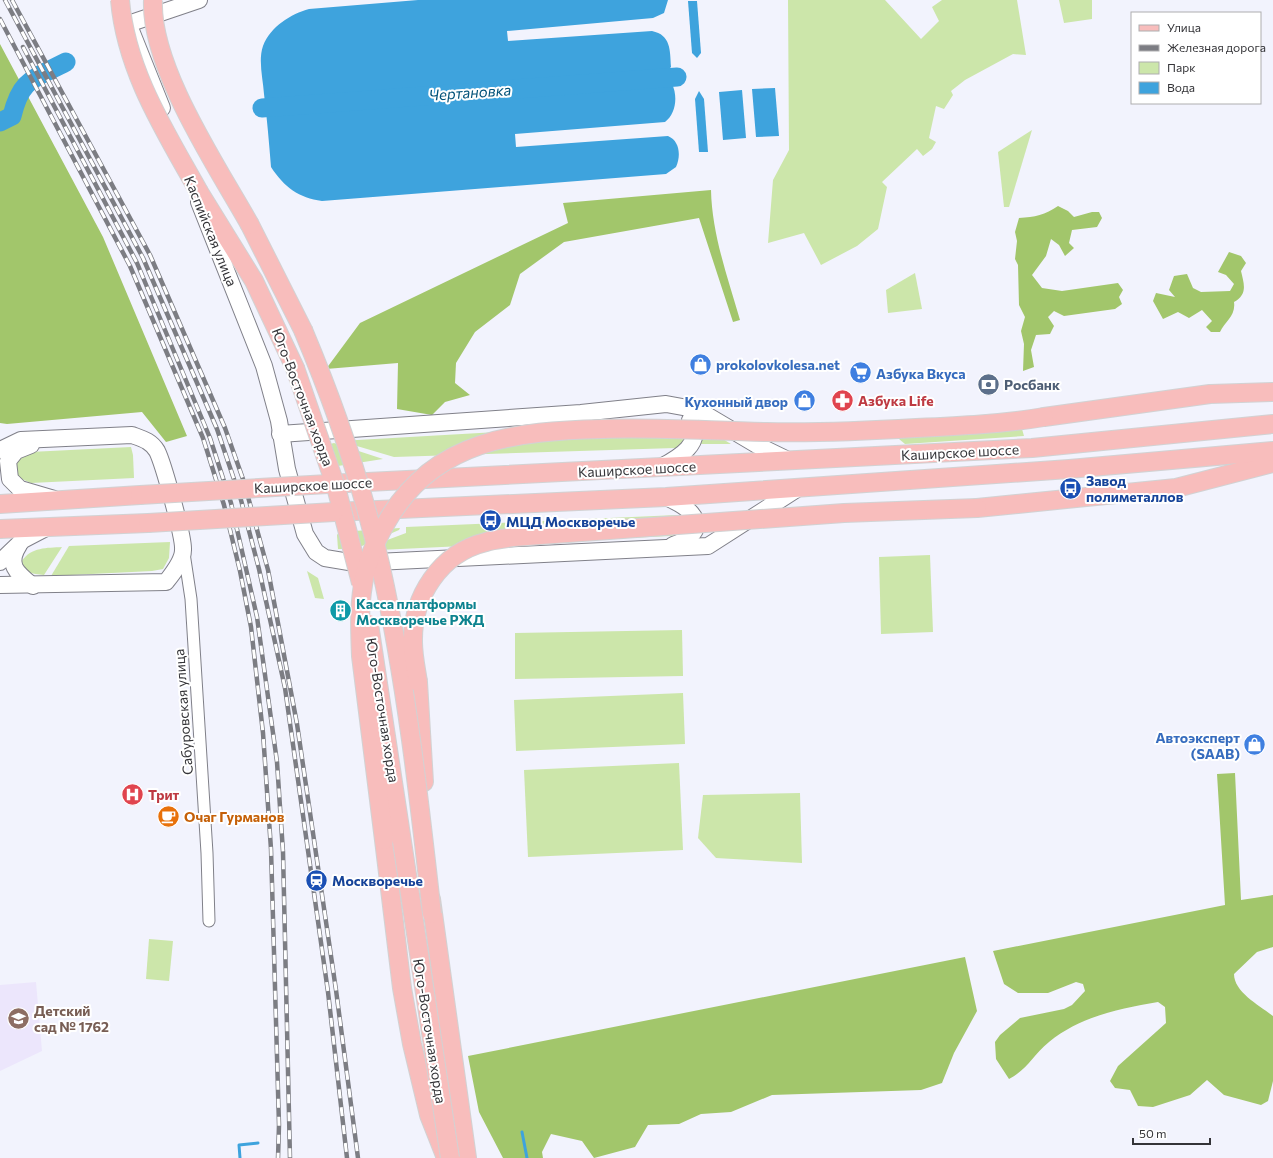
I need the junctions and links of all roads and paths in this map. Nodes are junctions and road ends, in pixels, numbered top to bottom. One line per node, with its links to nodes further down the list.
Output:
1 (114, 0): 5 (main road, Каспийская улица)
2 (120, 0): 31 (main road, Юго-Восточная хорда, bridge)
3 (153, 0): 28 (main road, Юго-Восточная хорда, bridge)
4 (199, 0): 5 (main road)
5 (128, 24): 9 (main road, Каспийская улица)
6 (1273, 392): 30 (main road, bridge)
7 (650, 406): 9 (main road); 13 (main road); 15 (main road)
8 (1273, 424): 13 (main road, Каширское шоссе)
9 (280, 434): 23 (main road, Каспийская улица)
10 (41, 440): 11 (main road); 18 (main road); 24 (main road)
11 (0, 450)
12 (1273, 451): 16 (main road, Каширское шоссе)
13 (790, 461): 15 (main road, Каширское шоссе)
14 (1273, 463): 28 (main road, bridge)
15 (661, 468): 18 (main road, Каширское шоссе, bridge)
16 (800, 487): 17 (main road, Каширское шоссе); 23 (main road)
17 (666, 497): 20 (main road, Каширское шоссе, bridge); 23 (main road)
18 (57, 501): 19 (main road, Каширское шоссе)
19 (0, 504)
20 (52, 526): 21 (main road, Каширское шоссе); 22 (main road)
21 (0, 529)
22 (23, 540): 25 (main road); 27 (main road)
23 (666, 547)
24 (184, 550): 27 (main road); 29 (street, Сабуровская улица)
25 (0, 562)
26 (0, 586): 27 (main road)
27 (33, 586)
28 (432, 914): 32 (main road, Юго-Восточная хорда)
29 (209, 921)
30 (446, 1158)
31 (450, 1158)
32 (467, 1158)

